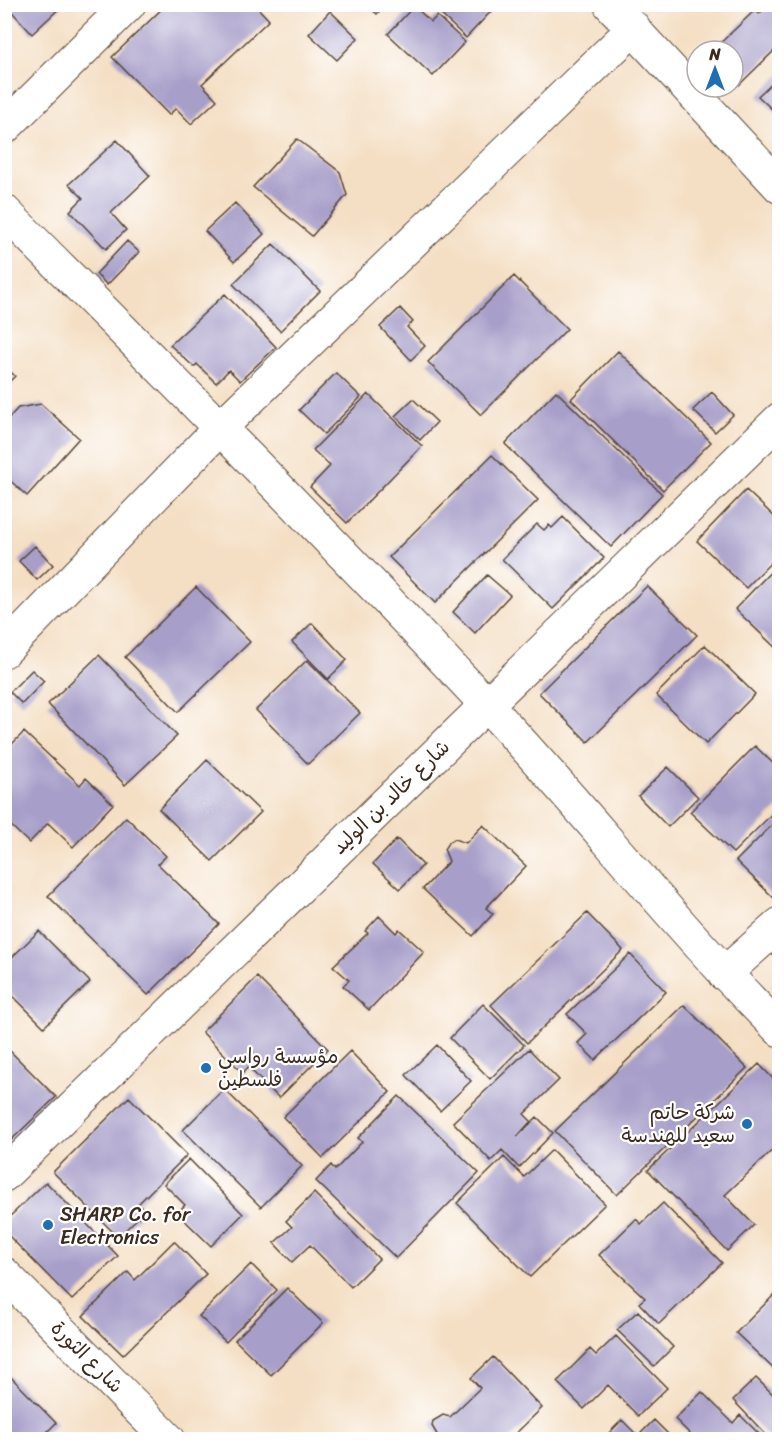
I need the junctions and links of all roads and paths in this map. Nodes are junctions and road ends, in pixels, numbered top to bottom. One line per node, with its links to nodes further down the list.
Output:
1 (129, 4): 4 (street)
2 (610, 4): 3 (street)
3 (634, 28): 5 (street); 8 (street)
4 (4, 128)
5 (780, 187)
6 (4, 211): 8 (street)
7 (780, 419): 10 (street, شارع خالد بن الوليد)
8 (221, 427): 9 (street); 10 (street)
9 (4, 651)
10 (486, 704): 12 (street); 14 (street, شارع خالد بن الوليد)
11 (780, 924): 12 (street)
12 (724, 974): 13 (street)
13 (780, 1030)
14 (4, 1175)
15 (4, 1274): 16 (street, شارع الثورة)
16 (168, 1440)

